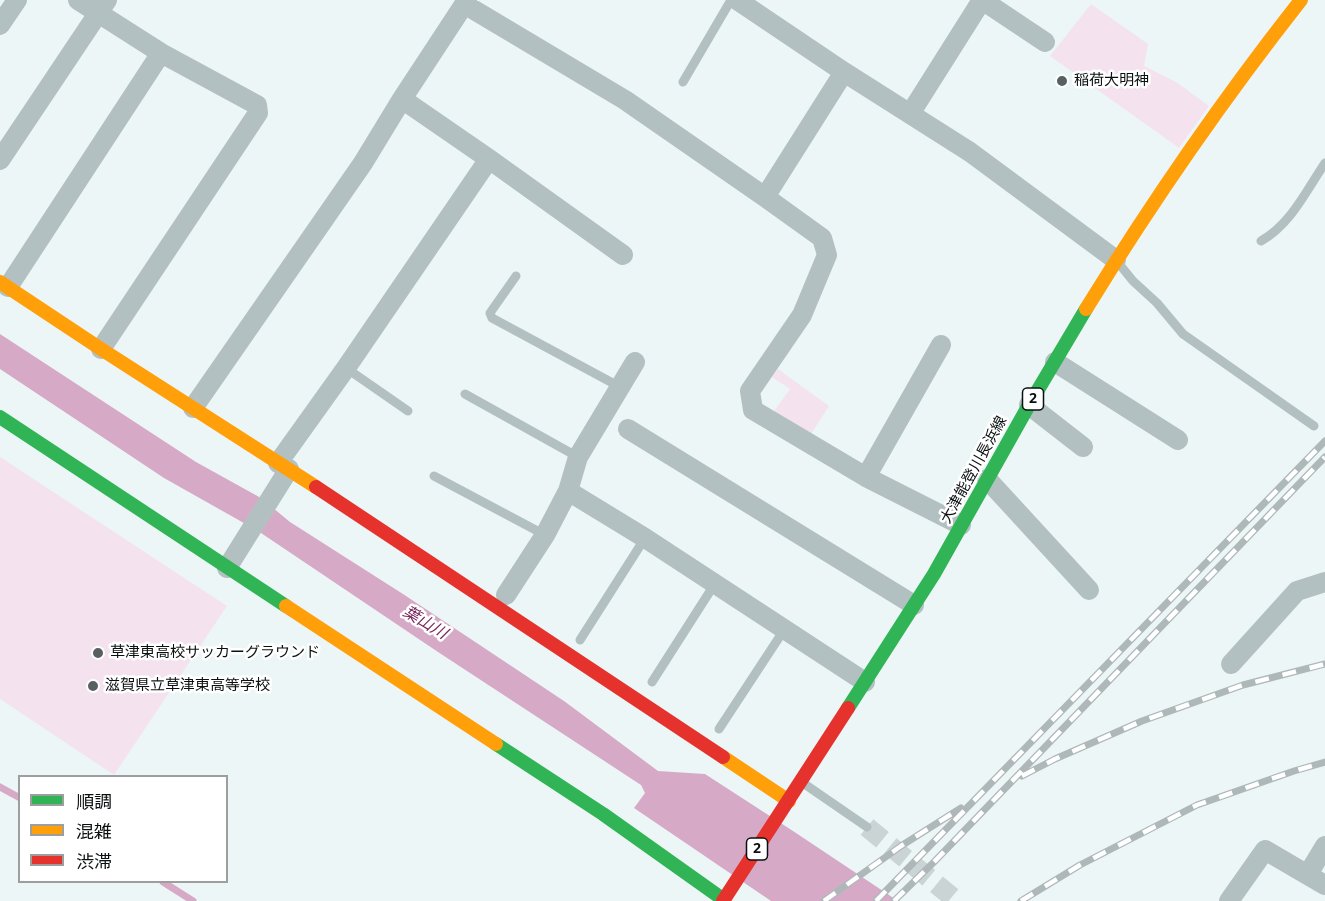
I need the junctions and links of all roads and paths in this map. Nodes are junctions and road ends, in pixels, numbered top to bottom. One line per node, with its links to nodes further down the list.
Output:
1 (17, 0): 9 (street)
2 (78, 0): 8 (street)
3 (731, 0): 13 (lane)
4 (736, 0): 12 (street)
5 (982, 0): 10 (street); 15 (street)
6 (1301, 0): 22 (street, 大津能登川長浜線 / 2)
7 (466, 2): 14 (street); 19 (street)
8 (103, 6): 11 (street); 17 (street)
9 (0, 25)
10 (1045, 42)
11 (161, 52): 24 (street); 26 (street)
12 (844, 72): 15 (street); 19 (street)
13 (683, 82)
14 (402, 99): 16 (street); 33 (street)
15 (910, 114): 22 (street)
16 (489, 159): 21 (street); 29 (street)
17 (0, 160)
18 (1325, 163): 20 (lane)
19 (765, 197): 43 (street)
20 (1261, 241)
21 (623, 255)
22 (1116, 260): 28 (street, 大津能登川長浜線 / 2); 36 (lane)
23 (516, 276): 30 (lane)
24 (4, 284): 26 (street)
25 (941, 345): 43 (street)
26 (101, 349): 33 (street)
27 (636, 362): 30 (street)
28 (1055, 362): 32 (street, 大津能登川長浜線 / 2); 38 (street)
29 (346, 368): 34 (lane); 41 (street)
30 (620, 387): 40 (street)
31 (465, 394): 40 (lane)
32 (1029, 405): 39 (street); 44 (street, 大津能登川長浜線 / 2)
33 (193, 408): 41 (street)
34 (408, 411)
35 (0, 417): 49 (street)
36 (1314, 426)
37 (628, 429): 54 (street)
38 (1178, 440)
39 (1083, 447)
40 (578, 457): 45 (street)
41 (283, 466): 49 (street); 62 (street)
42 (434, 476): 47 (lane)
43 (866, 477): 46 (street)
44 (987, 479): 46 (street, 大津能登川長浜線 / 2); 52 (street)
45 (568, 491): 47 (street); 48 (street)
46 (961, 525): 54 (street, 大津能登川長浜線 / 2)
47 (545, 535): 53 (street)
48 (645, 538): 51 (street); 56 (lane)
49 (227, 568): 67 (street)
50 (1325, 582): 57 (street)
51 (714, 585): 55 (street); 58 (lane)
52 (1089, 590)
53 (506, 595)
54 (914, 605): 59 (street, 大津能登川長浜線 / 2)
55 (784, 630): 59 (street); 60 (lane)
56 (580, 640)
57 (1231, 664)
58 (652, 682)
59 (866, 682): 61 (street, 大津能登川長浜線 / 2)
60 (719, 729)
61 (801, 782): 62 (street, 大津能登川長浜線 / 2); 63 (lane)
62 (786, 805): 67 (street, 大津能登川長浜線 / 2)
63 (867, 827)
64 (1325, 846): 65 (street)
65 (1308, 874): 66 (street); 68 (street)
66 (1325, 885)
67 (724, 901)
68 (1229, 901)

